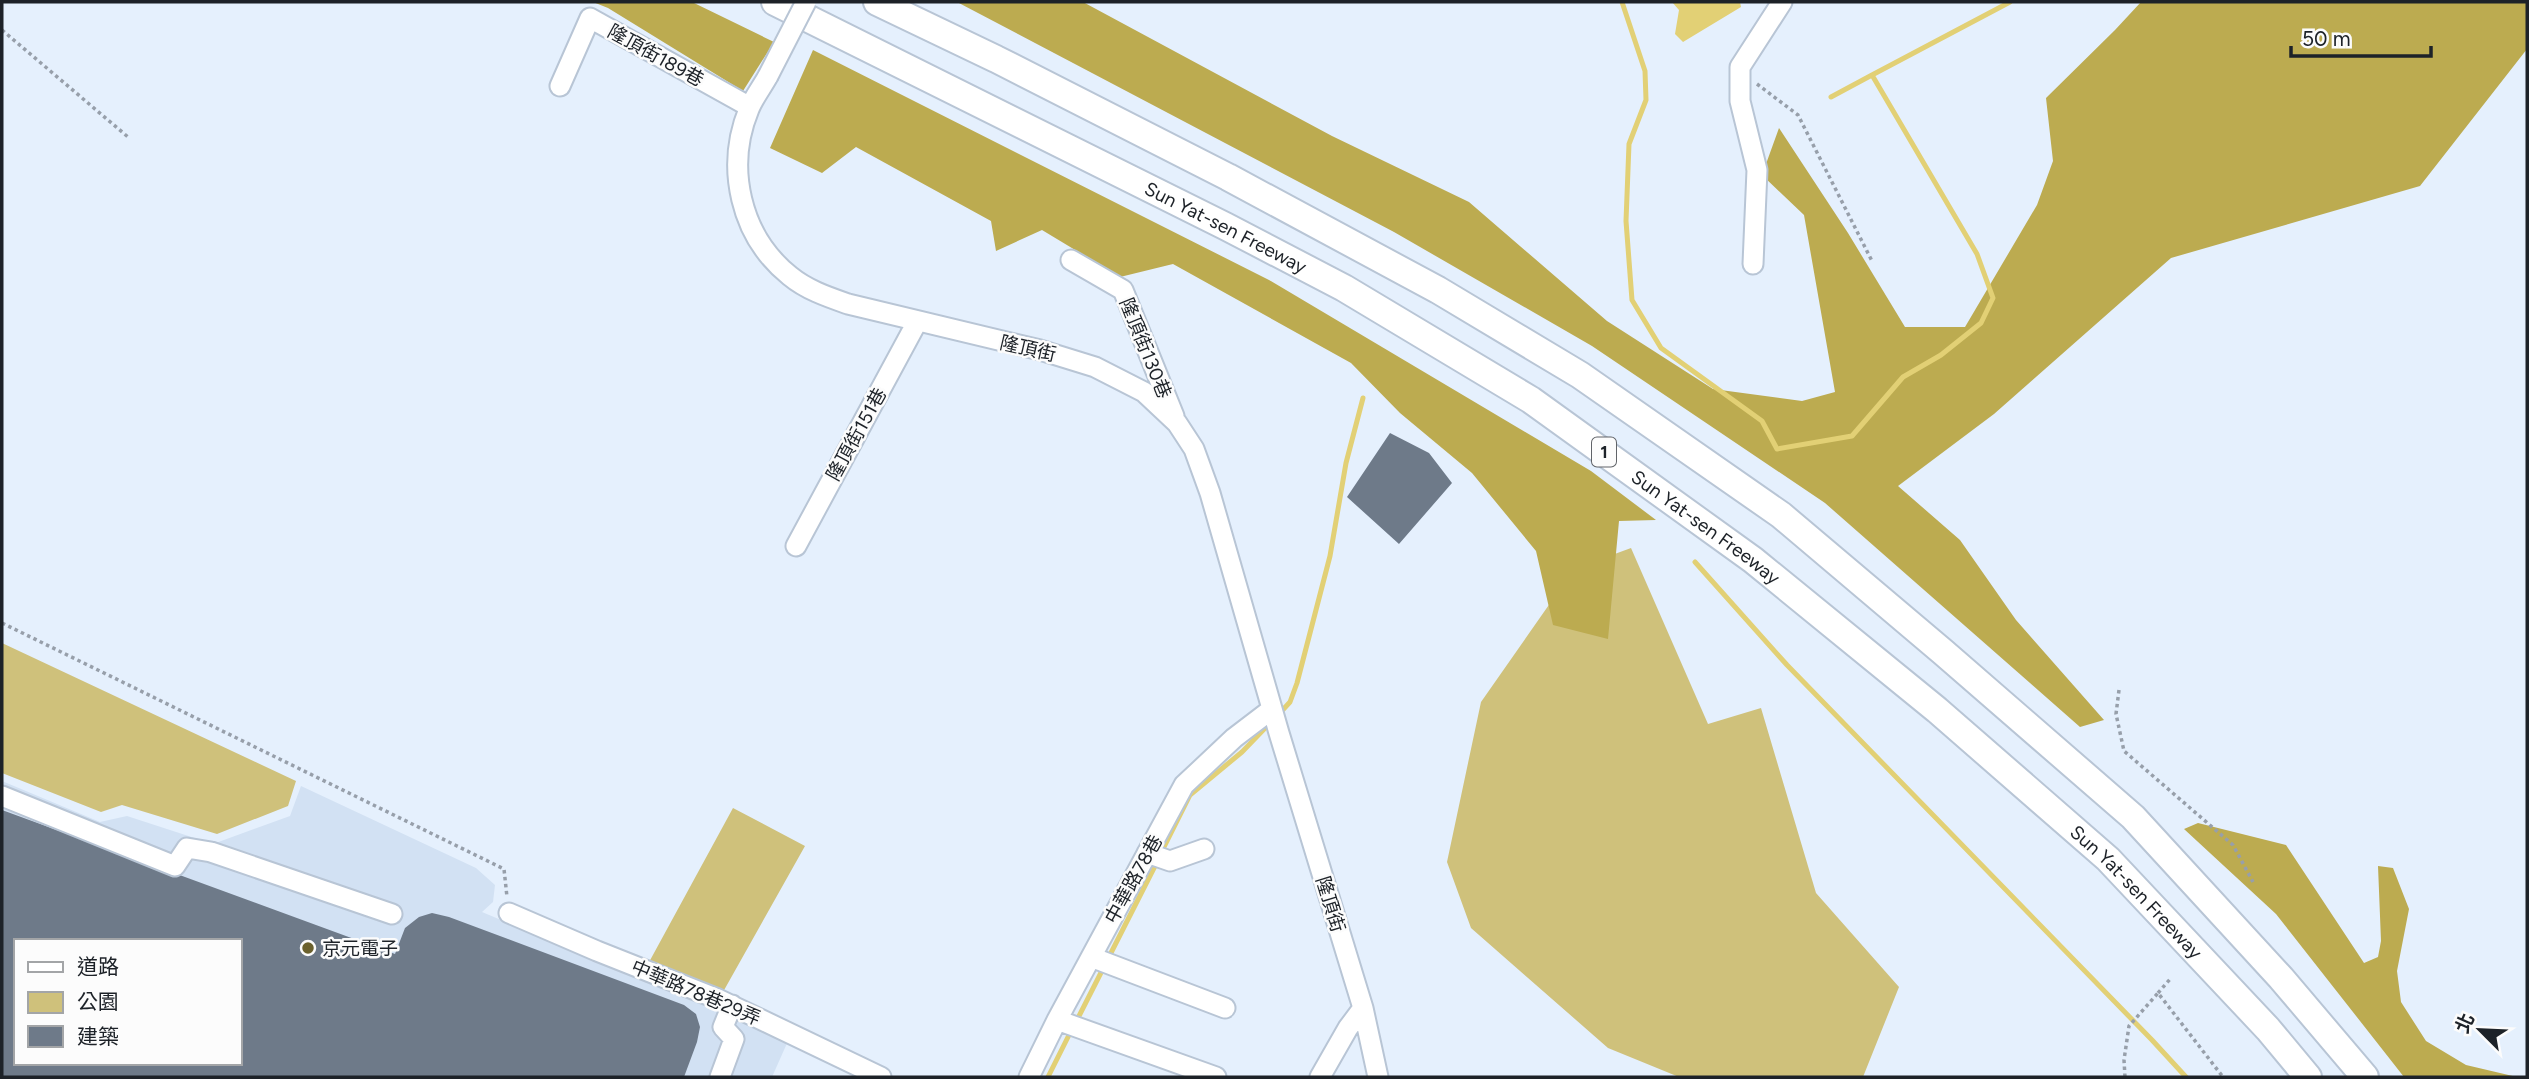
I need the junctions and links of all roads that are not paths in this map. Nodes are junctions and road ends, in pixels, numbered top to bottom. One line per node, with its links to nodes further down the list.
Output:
1 (775, 2): 29 (highway, Sun Yat-sen Freeway / 1)
2 (806, 2): 6 (street, 隆頂街, bridge)
3 (877, 2): 30 (highway)
4 (1782, 2): 8 (street)
5 (560, 86): 6 (street, 隆頂街189巷)
6 (750, 107): 9 (street, 隆頂街)
7 (1071, 260): 10 (street, 隆頂街130巷)
8 (1753, 264)
9 (917, 322): 10 (street, 隆頂街); 11 (street, 隆頂街151巷)
10 (1177, 423): 12 (street, 隆頂街)
11 (796, 546)
12 (1272, 709): 15 (street, 中華路78巷); 21 (street, 隆頂街)
13 (2, 796): 17 (street)
14 (1204, 849): 15 (street)
15 (1148, 854): 18 (street, 中華路78巷)
16 (509, 913): 19 (street, 中華路78巷29弄)
17 (391, 914)
18 (1092, 958): 20 (street); 22 (street, 中華路78巷)
19 (732, 1005): 23 (street); 24 (street, 中華路78巷29弄)
20 (1225, 1009)
21 (1363, 1009): 27 (street); 28 (street, 隆頂街)
22 (1057, 1020): 25 (street, 中華路78巷); 26 (street)
23 (720, 1077)
24 (881, 1077)
25 (1030, 1077)
26 (1216, 1077)
27 (1320, 1077)
28 (1378, 1077)
29 (2308, 1077)
30 (2365, 1077)

